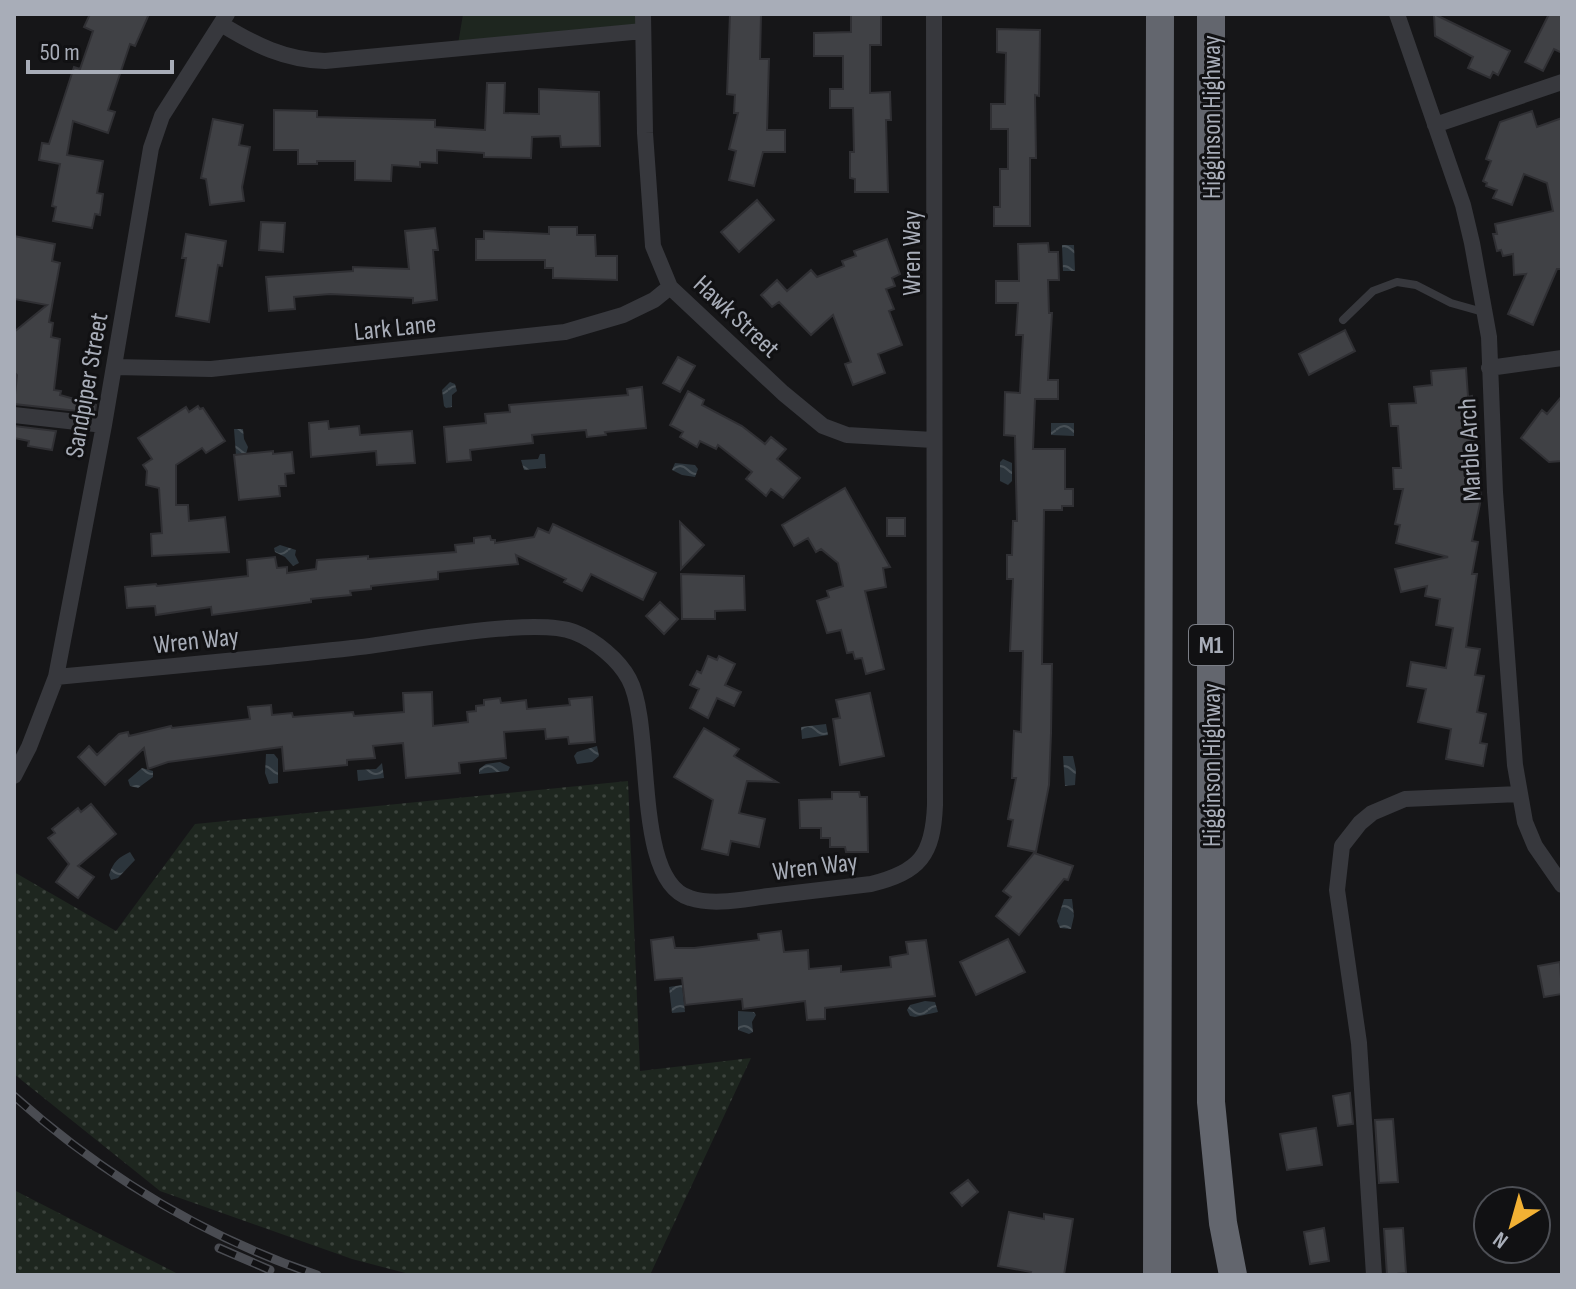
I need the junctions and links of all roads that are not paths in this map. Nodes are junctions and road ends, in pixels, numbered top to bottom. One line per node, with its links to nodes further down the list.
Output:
1 (934, 14): 17 (street, Wren Way)
2 (1160, 14): 22 (highway, Higginson Highway / M1)
3 (1211, 14): 23 (highway, Higginson Highway / M1)
4 (1397, 14): 8 (street, Marble Arch)
5 (224, 19): 6 (street); 13 (street, Sandpiper Street)
6 (643, 23): 9 (street, Hawk Street)
7 (1562, 82): 8 (street)
8 (1435, 125): 10 (street, Marble Arch)
9 (670, 287): 13 (street, Lark Lane); 17 (street, Hawk Street)
10 (1484, 313): 11 (lane); 14 (street, Marble Arch)
11 (1343, 320)
12 (1562, 358): 14 (street)
13 (114, 367): 16 (street, Sandpiper Street)
14 (1489, 368): 20 (street, Marble Arch)
15 (14, 415): 16 (street)
16 (104, 425): 18 (street, Sandpiper Street)
17 (933, 440): 18 (street, Wren Way)
18 (56, 677): 19 (street, Sandpiper Street)
19 (14, 776)
20 (1519, 794): 21 (street, Marble Arch); 24 (street)
21 (1562, 885)
22 (1157, 1275)
23 (1233, 1275)
24 (1374, 1275)

